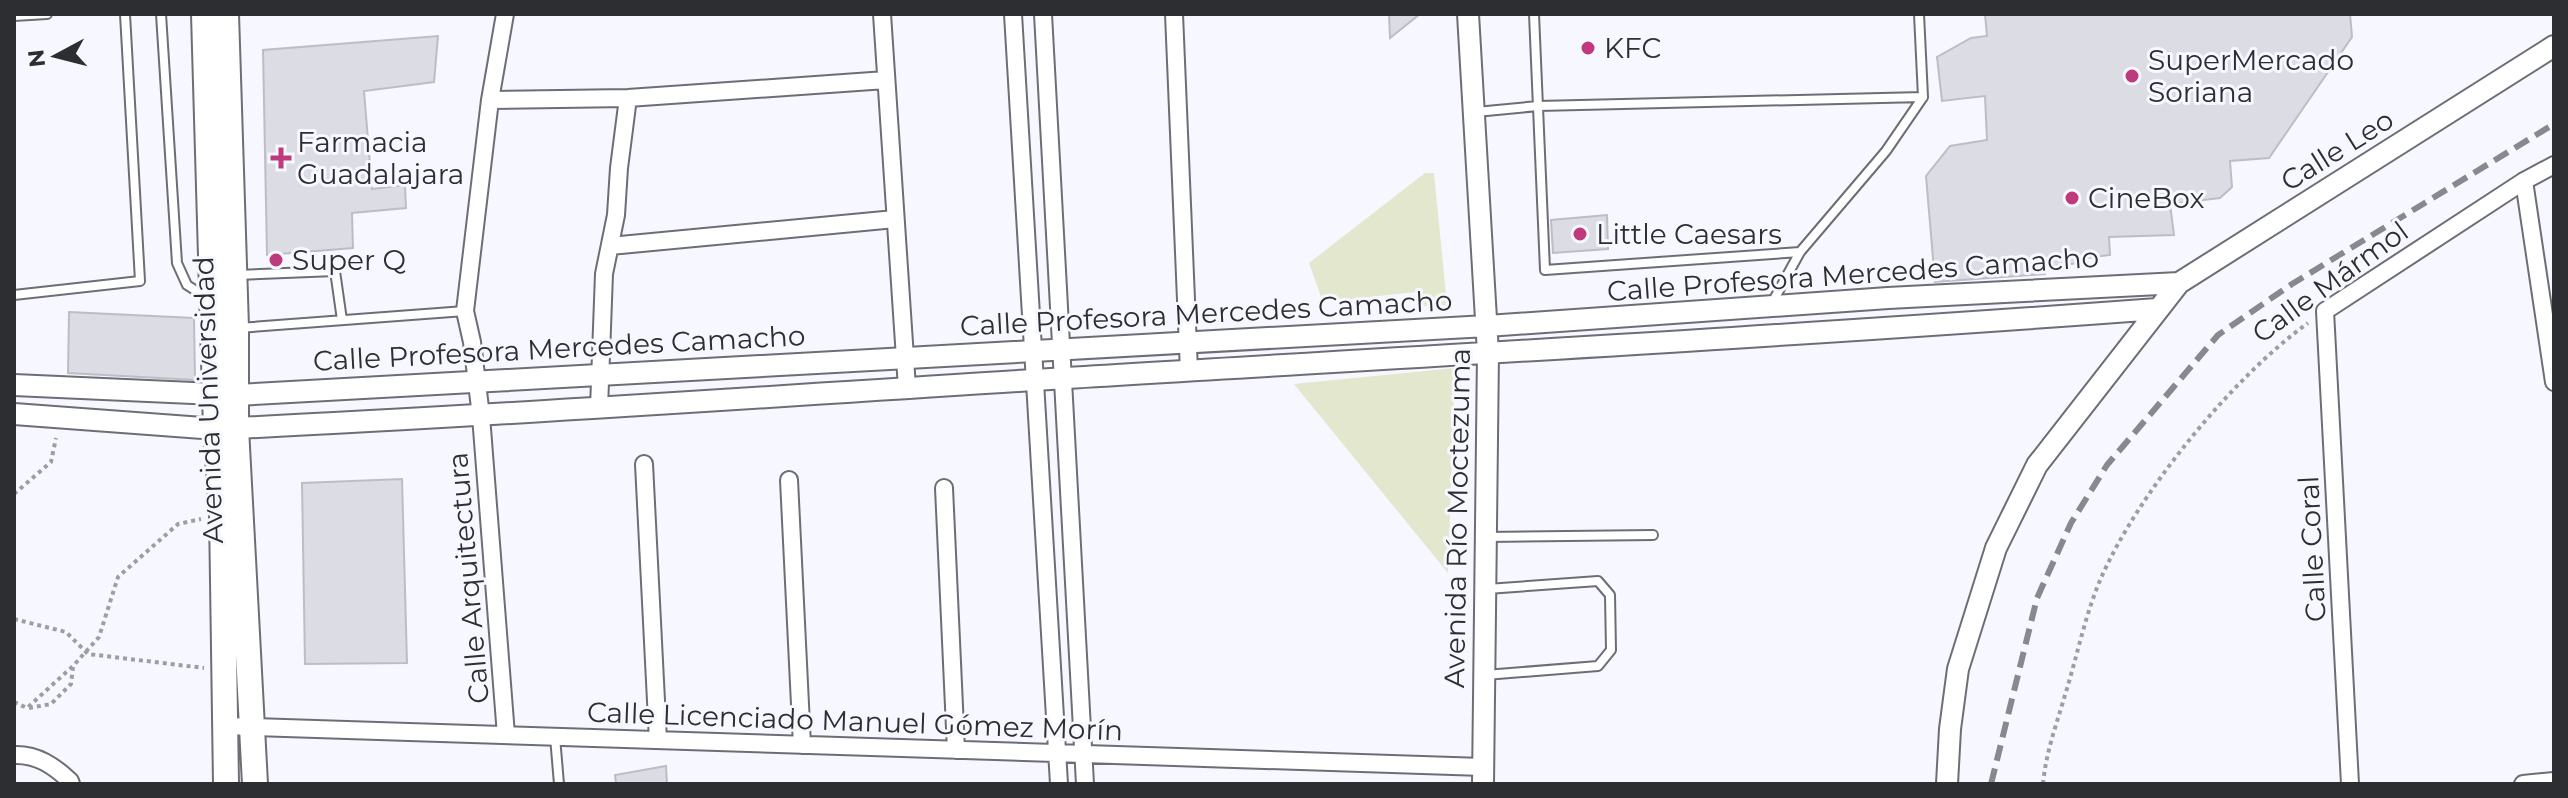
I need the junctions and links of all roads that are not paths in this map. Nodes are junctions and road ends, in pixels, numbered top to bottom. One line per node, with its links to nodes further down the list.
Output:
1 (47, 14): 14 (lane)
2 (125, 14): 29 (lane)
3 (161, 14): 31 (lane)
4 (204, 14): 31 (main road, Avenida Universidad)
5 (226, 14): 27 (main road, Avenida Universidad)
6 (505, 14): 19 (street, Calle Arquitectura)
7 (882, 14): 16 (street)
8 (1013, 14): 42 (street)
9 (1043, 14): 41 (street)
10 (1174, 14): 40 (street)
11 (1468, 14): 21 (street, Avenida Río Moctezuma)
12 (1534, 14): 20 (lane)
13 (1919, 14): 17 (lane)
14 (14, 16)
15 (2554, 46): 28 (street, Calle Leo)
16 (886, 80): 18 (street); 24 (street)
17 (1923, 97): 20 (lane); 26 (lane)
18 (628, 98): 19 (street); 25 (street)
19 (490, 100): 34 (street, Calle Arquitectura)
20 (1538, 106): 21 (lane); 26 (lane)
21 (1474, 113): 37 (street, Avenida Río Moctezuma)
22 (2554, 165): 23 (street, Calle Mármol)
23 (2524, 181): 35 (street, Calle Mármol); 50 (street)
24 (895, 219): 25 (street); 44 (street)
25 (610, 246): 46 (street)
26 (1800, 252): 32 (lane)
27 (234, 275): 36 (lane); 38 (main road, Avenida Universidad)
28 (2179, 283): 30 (street, Calle Profesora Mercedes Camacho); 33 (street, Calle Leo)
29 (14, 295)
30 (1888, 298): 32 (street, Calle Profesora Mercedes Camacho); 39 (street)
31 (213, 301): 53 (main road, Avenida Universidad)
32 (1770, 306): 37 (street, Calle Profesora Mercedes Camacho)
33 (2157, 309): 39 (street, Calle Profesora Mercedes Camacho); 83 (street, Calle Leo)
34 (465, 311): 36 (lane); 48 (street, Calle Arquitectura)
35 (2325, 311): 84 (street, Calle Coral)
36 (342, 320): 38 (lane)
37 (1487, 326): 40 (street, Calle Profesora Mercedes Camacho); 43 (street, Avenida Río Moctezuma)
38 (236, 328): 53 (main road, Avenida Universidad)
39 (1892, 328): 43 (street, Calle Profesora Mercedes Camacho)
40 (1187, 342): 41 (street, Calle Profesora Mercedes Camacho); 45 (street)
41 (1062, 349): 42 (street, Calle Profesora Mercedes Camacho); 47 (street)
42 (1033, 350): 44 (street, Calle Profesora Mercedes Camacho); 49 (street)
43 (1488, 353): 45 (street, Calle Profesora Mercedes Camacho); 62 (street, Avenida Río Moctezuma)
44 (905, 357): 46 (street, Calle Profesora Mercedes Camacho); 52 (street)
45 (1189, 371): 47 (street, Calle Profesora Mercedes Camacho)
46 (601, 374): 48 (street, Calle Profesora Mercedes Camacho); 54 (street)
47 (1063, 378): 49 (street, Calle Profesora Mercedes Camacho); 73 (street)
48 (475, 380): 53 (street, Calle Profesora Mercedes Camacho); 56 (street, Calle Arquitectura)
49 (1035, 380): 52 (street, Calle Profesora Mercedes Camacho); 72 (street)
50 (2554, 382)
51 (14, 385): 53 (street, Calle Profesora Mercedes Camacho)
52 (907, 388): 54 (street, Calle Profesora Mercedes Camacho)
53 (225, 394): 57 (main road, Avenida Universidad)
54 (599, 408): 56 (street, Calle Profesora Mercedes Camacho)
55 (14, 414): 57 (street, Calle Profesora Mercedes Camacho)
56 (481, 416): 57 (street, Calle Profesora Mercedes Camacho); 67 (street, Calle Arquitectura)
57 (226, 428): 65 (main road, Avenida Universidad); 66 (main road, Avenida Universidad)
58 (644, 464): 69 (street)
59 (789, 480): 70 (street)
60 (944, 488): 71 (street)
61 (1653, 535): 62 (lane)
62 (1486, 537): 63 (street, Avenida Río Moctezuma)
63 (1485, 590): 64 (street, Avenida Río Moctezuma); 64 (lane)
64 (1484, 675): 75 (street, Avenida Río Moctezuma)
65 (224, 726): 66 (street, Calle Licenciado Manuel Gómez Morín); 78 (main road, Avenida Universidad)
66 (254, 727): 67 (street, Calle Licenciado Manuel Gómez Morín); 79 (main road, Avenida Universidad)
67 (506, 735): 68 (street, Calle Licenciado Manuel Gómez Morín)
68 (555, 737): 69 (street, Calle Licenciado Manuel Gómez Morín); 80 (lane)
69 (658, 740): 70 (street, Calle Licenciado Manuel Gómez Morín)
70 (802, 745): 71 (street, Calle Licenciado Manuel Gómez Morín)
71 (956, 750): 72 (street, Calle Licenciado Manuel Gómez Morín)
72 (1057, 753): 73 (street, Calle Licenciado Manuel Gómez Morín); 81 (street)
73 (1085, 754): 75 (street, Calle Licenciado Manuel Gómez Morín); 82 (street)
74 (14, 755): 77 (street)
75 (1483, 776)
76 (2554, 781): 85 (street)
77 (71, 784)
78 (226, 784)
79 (255, 784)
80 (559, 784)
81 (1059, 784)
82 (1085, 784)
83 (1947, 784)
84 (2350, 784)
85 (2523, 784)

